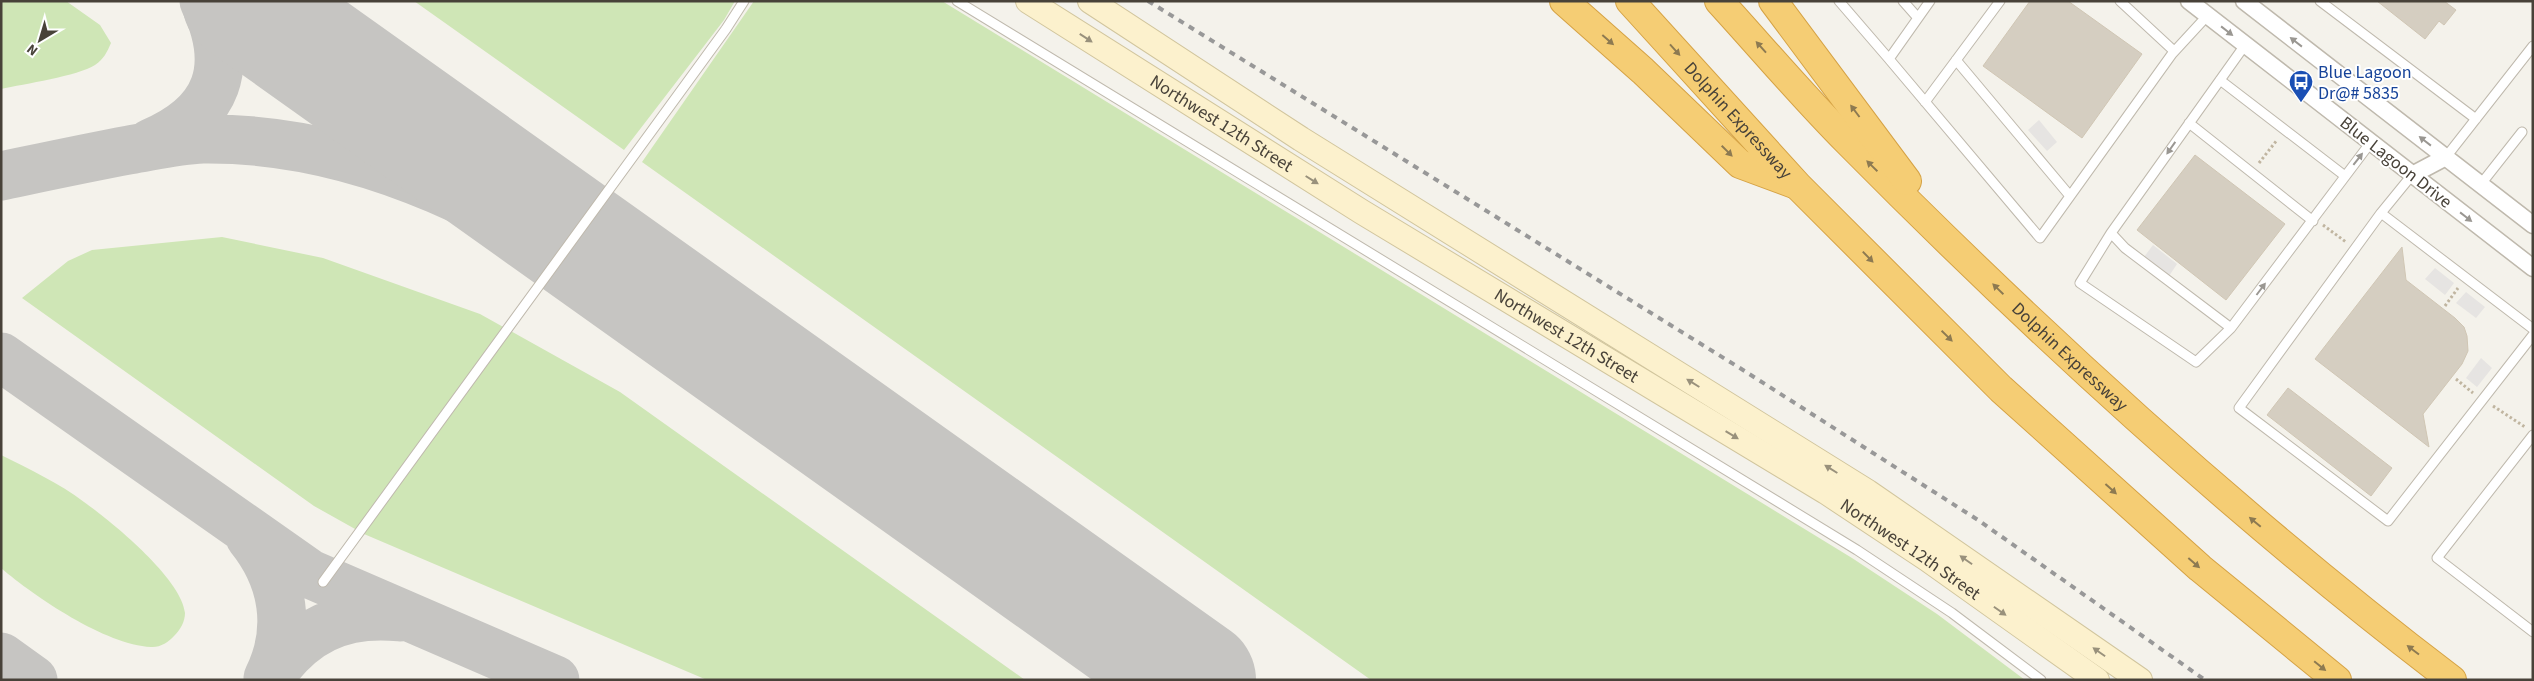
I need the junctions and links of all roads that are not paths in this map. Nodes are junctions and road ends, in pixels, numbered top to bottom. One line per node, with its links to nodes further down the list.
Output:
1 (744, 1): 46 (lane)
2 (957, 1): 48 (lane)
3 (1090, 1): 50 (main road, Northwest 12th Street, one-way to 3)
4 (1564, 1): 34 (highway, one-way to 34)
5 (1630, 1): 34 (highway, Dolphin Expressway, one-way to 34)
6 (1719, 1): 40 (highway, Dolphin Expressway, one-way to 6)
7 (1773, 1): 40 (highway, one-way to 7)
8 (1839, 1): 22 (lane)
9 (1904, 1): 18 (lane)
10 (1930, 1): 18 (lane)
11 (2000, 1): 23 (lane)
12 (2120, 1): 21 (lane)
13 (2189, 1): 17 (street, Blue Lagoon Drive)
14 (2244, 1): 30 (street, Blue Lagoon Drive, one-way to 14)
15 (2320, 1): 26 (lane)
16 (1036, 5): 49 (main road, Northwest 12th Street, one-way to 49)
17 (2207, 16): 19 (street, Blue Lagoon Drive, one-way to 19); 21 (lane)
18 (1918, 18): 22 (lane)
19 (2245, 45): 24 (lane); 29 (street, Blue Lagoon Drive)
20 (2533, 46): 26 (lane)
21 (2174, 51): 35 (lane)
22 (1889, 59): 25 (lane)
23 (1956, 60): 25 (lane); 35 (lane)
24 (2220, 80): 27 (lane); 32 (lane)
25 (1925, 102): 35 (lane)
26 (2476, 119): 30 (lane)
27 (2189, 123): 37 (lane); 39 (lane, one-way to 39)
28 (2522, 132): 33 (lane)
29 (2371, 142): 31 (street, Blue Lagoon Drive); 32 (lane, one-way to 29)
30 (2446, 157): 31 (street); 33 (street, Blue Lagoon Drive)
31 (2412, 175): 36 (lane); 41 (street, Blue Lagoon Drive, one-way to 41)
32 (2345, 176): 37 (lane)
33 (2481, 184): 38 (street, Blue Lagoon Drive)
34 (1798, 186): 51 (highway, Dolphin Expressway, one-way to 51)
35 (2070, 196)
36 (2381, 213): 43 (lane); 44 (lane)
37 (2314, 220): 42 (lane, one-way to 37)
38 (2533, 225)
39 (2110, 233): 42 (lane); 42 (lane)
40 (1957, 248): 52 (highway, Dolphin Expressway, one-way to 40)
41 (2533, 268)
42 (2231, 328)
43 (2533, 329)
44 (2533, 335)
45 (2533, 435): 47 (lane)
46 (324, 582)
47 (2533, 632)
48 (2041, 680)
49 (2096, 680)
50 (2140, 680)
51 (2337, 680)
52 (2452, 680)

